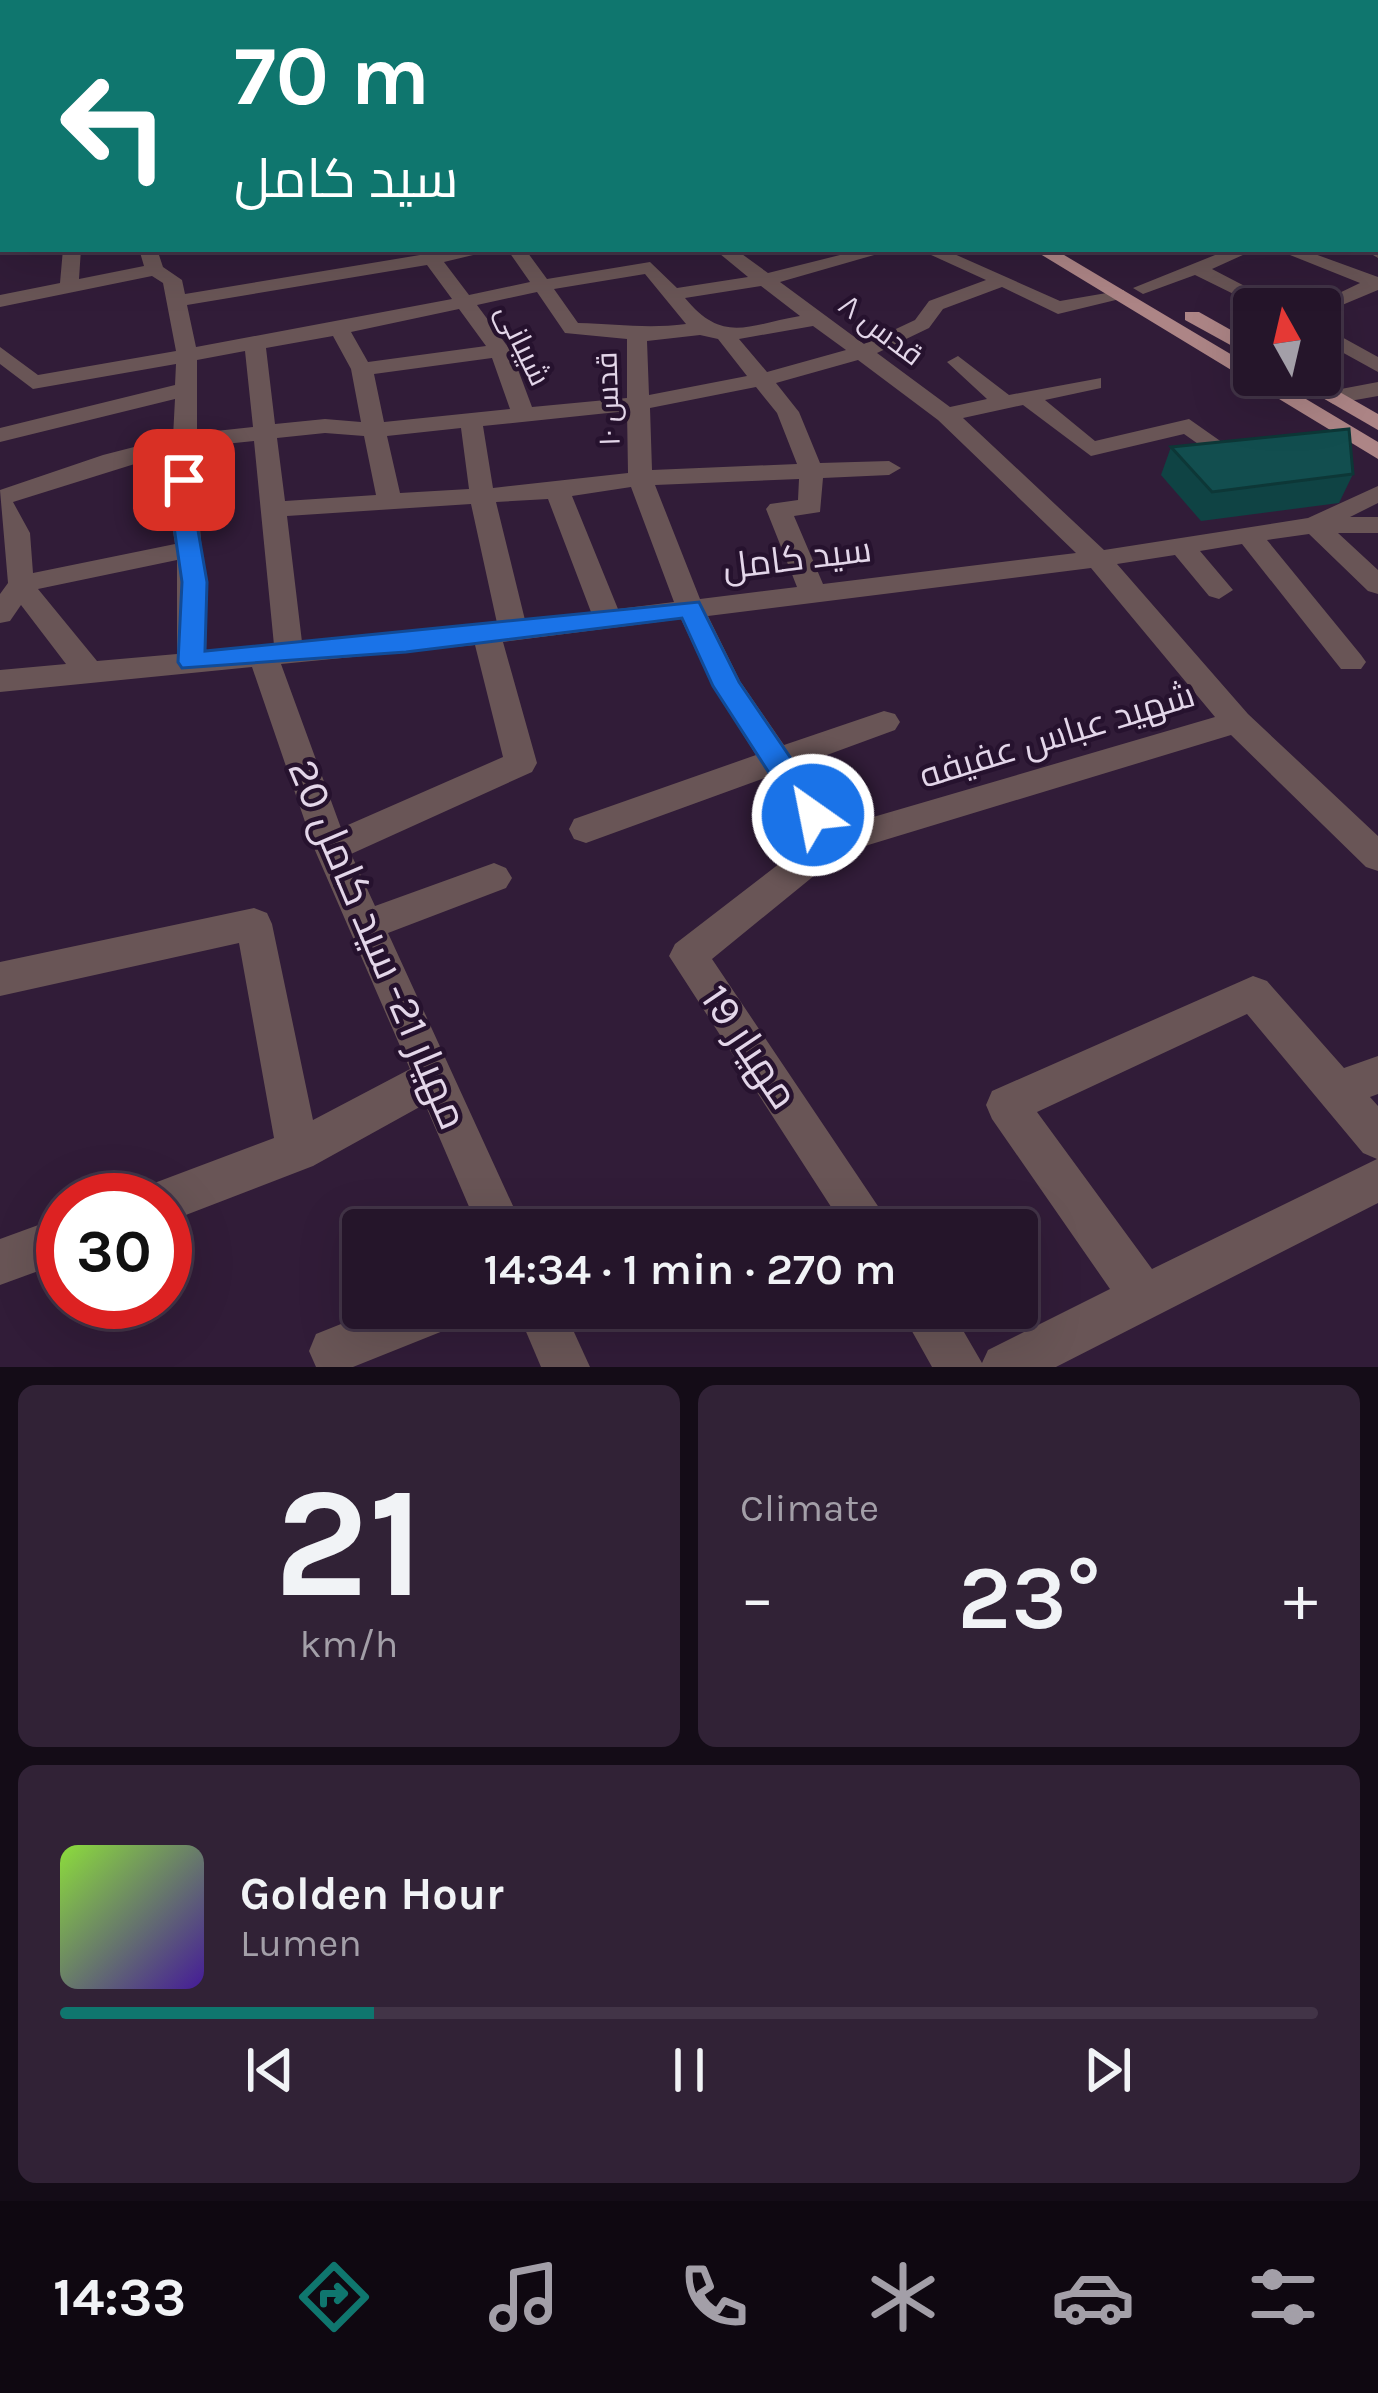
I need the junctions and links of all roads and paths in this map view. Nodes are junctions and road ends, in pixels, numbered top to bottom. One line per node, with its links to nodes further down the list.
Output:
1 (72, 252): 17 (street)
2 (518, 252): 16 (street, قدس ۱۰)
3 (727, 252): 13 (street, قدس ۸)
4 (874, 252): 13 (street)
5 (934, 252): 14 (street)
6 (1046, 252): 21 (main road)
7 (1079, 252): 18 (main road)
8 (1240, 252): 12 (street)
9 (1292, 252): 15 (street)
10 (428, 254): 24 (street); 25 (street, شیبانی)
11 (152, 259): 17 (street); 24 (street)
12 (1198, 269): 18 (street); 19 (street)
13 (764, 280): 20 (street); 28 (street, قدس ۸)
14 (1004, 280): 21 (street); 37 (street)
15 (1378, 283): 22 (street)
16 (540, 286): 20 (street); 25 (street); 32 (street, قدس ۱۰)
17 (69, 288): 26 (street)
18 (1143, 288): 33 (main road)
19 (1236, 288)
20 (675, 294): 30 (street)
21 (1117, 294): 58 (main road)
22 (1347, 297): 23 (street); 27 (street)
23 (1341, 299)
24 (178, 301): 39 (street)
25 (467, 301): 29 (street); 36 (street, شیبانی)
26 (0, 302)
27 (1378, 314)
28 (816, 319): 31 (street); 37 (street, قدس ۸)
29 (339, 329): 34 (street); 43 (street)
30 (700, 329): 31 (street); 32 (street)
31 (725, 335): 44 (street)
32 (637, 337): 50 (street, قدس ۱۰)
33 (1233, 340)
34 (255, 344): 39 (street); 57 (street, مهیار 21- سید کامل 20)
35 (1341, 344): 41 (street)
36 (500, 351): 43 (street); 52 (street, شیبانی)
37 (863, 352): 44 (street); 53 (street, قدس ۸)
38 (0, 353): 42 (street)
39 (188, 354): 42 (street); 46 (street)
40 (958, 362): 49 (street)
41 (1378, 366)
42 (96, 368): 51 (street)
43 (362, 369): 56 (street)
44 (761, 380): 50 (street); 66 (street)
45 (1094, 383): 49 (street)
46 (188, 389): 51 (street); 61 (street)
47 (1378, 389): 48 (street)
48 (1333, 397): 55 (main road)
49 (1017, 400): 53 (street); 62 (street)
50 (641, 403): 52 (street); 67 (street, قدس ۱۰)
51 (97, 408): 59 (street); 64 (street)
52 (522, 412): 54 (street)
53 (946, 415): 79 (street, قدس ۸)
54 (471, 420): 56 (street); 70 (street)
55 (1378, 423)
56 (374, 430): 57 (street); 72 (street)
57 (266, 433): 61 (street); 73 (street, مهیار 21- سید کامل 20)
58 (1349, 434): 60 (street); 63 (main road)
59 (0, 435)
60 (1310, 440)
61 (187, 442): 64 (street); 78 (street)
62 (1265, 446)
63 (1378, 452)
64 (111, 460): 71 (street)
65 (890, 469): 66 (street)
66 (811, 470): 67 (street); 83 (street)
67 (640, 478): 68 (street); 84 (street)
68 (557, 491): 70 (street); 86 (street)
69 (1378, 493): 74 (street, سید کامل)
70 (482, 495): 72 (street); 87 (street)
71 (0, 500): 80 (street)
72 (389, 500): 73 (street)
73 (274, 509): 88 (street, مهیار 21- سید کامل 20)
74 (1316, 525): 75 (street); 76 (street, سید کامل); 81 (street)
75 (1378, 525)
76 (1250, 537): 77 (street, سید کامل); 90 (street)
77 (1182, 547): 79 (street, سید کامل); 82 (street)
78 (189, 549): 80 (street); 89 (street)
79 (1098, 559): 83 (street, سید کامل); 94 (street, قدس ۸)
80 (22, 584): 85 (street); 91 (street)
81 (1378, 584)
82 (1219, 590)
83 (812, 591): 84 (street, سید کامل)
84 (690, 608): 86 (street, سید کامل); 95 (street)
85 (0, 614)
86 (608, 619): 87 (street, سید کامل)
87 (500, 632): 88 (street, سید کامل); 98 (street)
88 (276, 654): 89 (street, سید کامل); 98 (street, مهیار 21- سید کامل 20)
89 (191, 662): 91 (street, سید کامل)
90 (1351, 662)
91 (89, 672): 92 (street, سید کامل)
92 (2, 687)
93 (884, 722): 95 (street)
94 (1237, 722): 97 (street, شهید عباس عفیفه); 99 (street, قدس ۸)
95 (777, 760): 96 (street); 97 (street)
96 (586, 829)
97 (831, 843): 111 (street, مهیار 19)
98 (331, 848): 101 (street, مهیار 21- سید کامل 20)
99 (1378, 857)
100 (494, 878): 101 (street)
101 (364, 926): 104 (street, مهیار 21- سید کامل 20)
102 (0, 979): 107 (street)
103 (1378, 1075): 105 (street)
104 (431, 1079): 107 (street); 110 (street, مهیار 21- سید کامل 20)
105 (1336, 1090): 106 (street); 114 (street)
106 (1378, 1138)
107 (298, 1150): 109 (street)
108 (1378, 1180): 114 (street)
109 (192, 1191)
110 (492, 1209)
111 (858, 1209)
112 (36, 1249): 113 (street)
113 (0, 1262)
114 (1145, 1299): 121 (street)
115 (388, 1329): 118 (street)
116 (548, 1329): 119 (street)
117 (936, 1329): 120 (street)
118 (333, 1351)
119 (566, 1367)
120 (960, 1367)
121 (1005, 1367)

